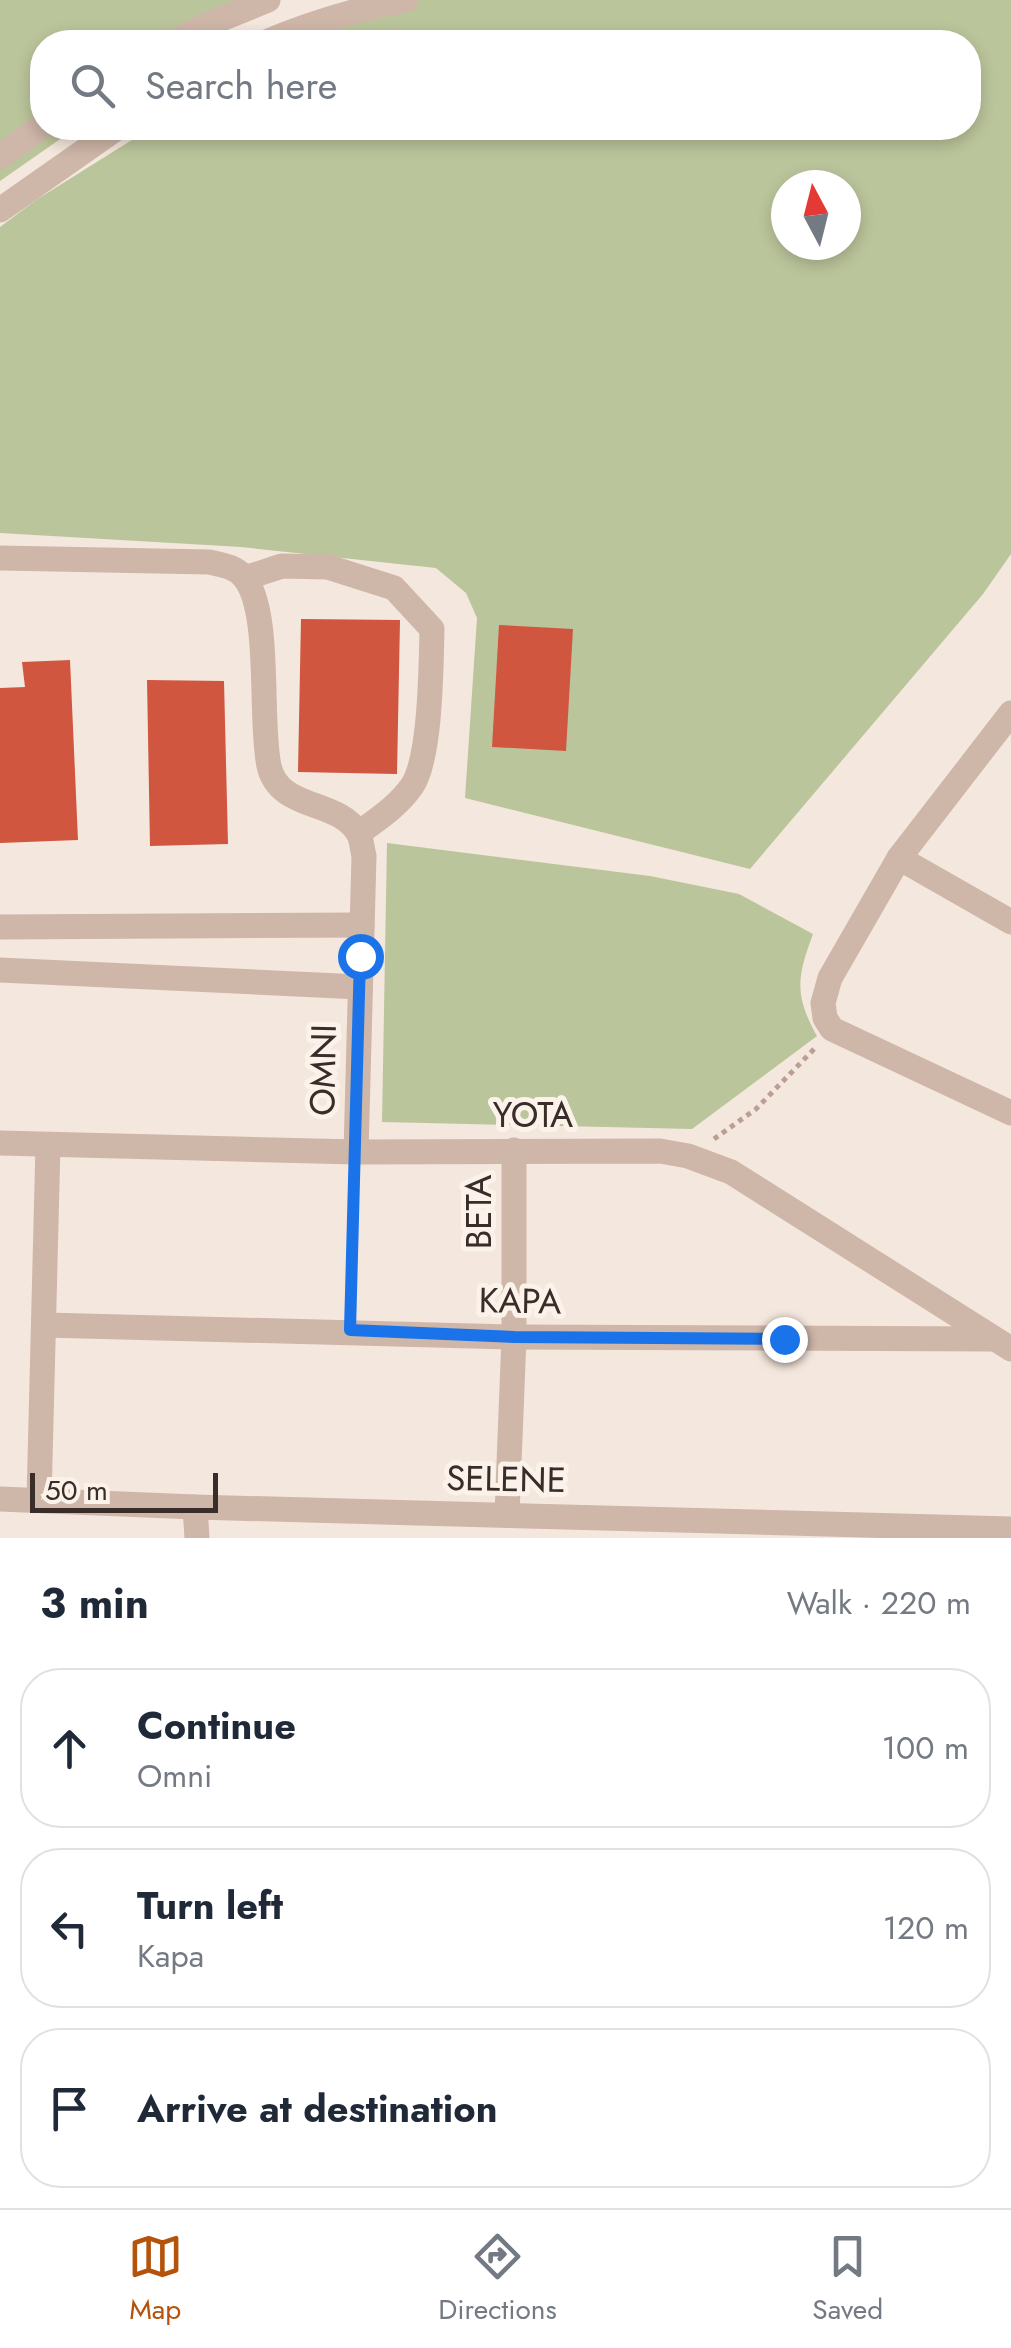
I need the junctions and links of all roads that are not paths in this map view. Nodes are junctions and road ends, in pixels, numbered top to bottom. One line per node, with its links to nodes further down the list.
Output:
1 (268, 0): 3 (street)
2 (406, 0): 4 (street)
3 (196, 30)
4 (294, 30)
5 (30, 135): 7 (street)
6 (100, 140): 8 (street)
7 (0, 157)
8 (0, 210)
9 (0, 558): 10 (street)
10 (245, 578): 12 (street); 12 (street)
11 (1008, 722): 13 (street)
12 (350, 826): 15 (street, OMNI)
13 (898, 858): 14 (street); 19 (street)
14 (1011, 922)
15 (362, 925): 16 (street); 18 (street, OMNI)
16 (0, 927)
17 (0, 970): 18 (street)
18 (360, 987): 23 (street, OMNI)
19 (1011, 1113)
20 (0, 1144): 21 (street, YOTA)
21 (48, 1145): 23 (street, YOTA); 24 (street)
22 (514, 1150): 23 (street, YOTA); 25 (street, BETA); 26 (street, YOTA)
23 (356, 1152)
24 (45, 1324): 25 (street, KAPA); 28 (street)
25 (514, 1337): 26 (street, KAPA); 30 (street, BETA)
26 (1002, 1344)
27 (0, 1498): 28 (street, SELENE)
28 (39, 1500): 29 (street, SELENE)
29 (195, 1508): 30 (street, SELENE); 32 (street)
30 (508, 1514): 31 (street, SELENE)
31 (1011, 1530)
32 (197, 1538)

